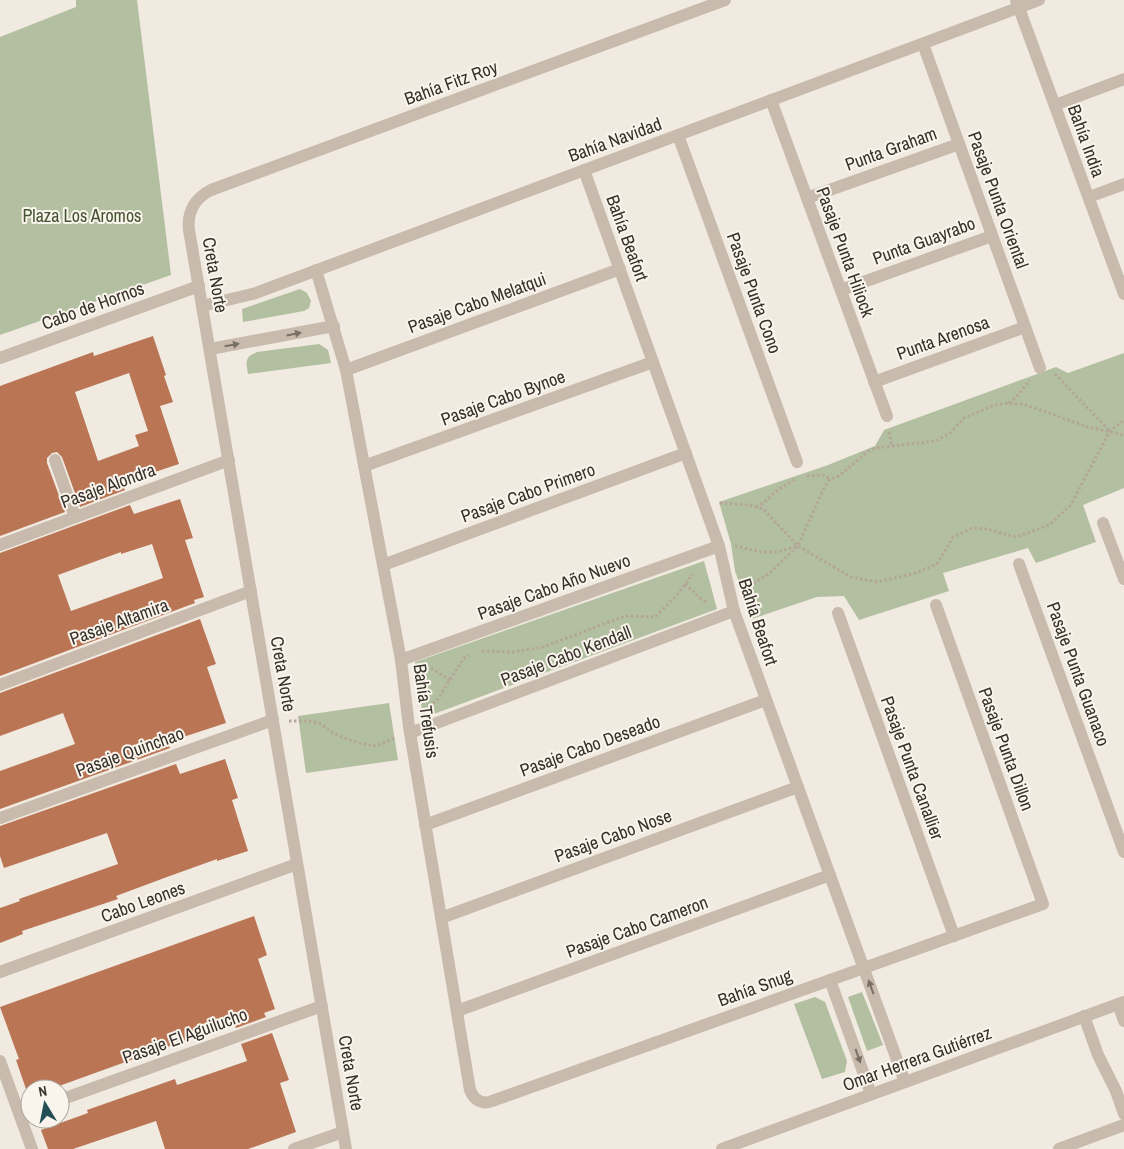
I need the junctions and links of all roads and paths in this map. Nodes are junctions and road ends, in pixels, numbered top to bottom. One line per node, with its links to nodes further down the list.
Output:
1 (725, 0): 14 (street, Bahía Fitz Roy)
2 (1039, 0): 3 (street, Bahía Navidad)
3 (1018, 4): 4 (street, Bahía Navidad); 7 (street, Bahía India)
4 (923, 44): 6 (street, Bahía Navidad); 9 (street, Pasaje Punta Oriental)
5 (1124, 80): 7 (street)
6 (771, 100): 8 (street, Bahía Navidad); 13 (street, Pasaje Punta Hiliock)
7 (1055, 105): 12 (street, Bahía India)
8 (678, 135): 10 (street, Bahía Navidad); 38 (street, Pasaje Punta Cono)
9 (959, 144): 13 (street, Punta Graham); 15 (street, Pasaje Punta Oriental)
10 (584, 170): 16 (street, Bahía Beafort); 17 (street, Bahía Navidad)
11 (1124, 184): 12 (street)
12 (1088, 197): 20 (street, Bahía India)
13 (807, 198): 19 (street, Pasaje Punta Hiliock)
14 (193, 205): 18 (street, Creta Norte)
15 (992, 236): 19 (street, Punta Guayrabo); 23 (street, Pasaje Punta Oriental)
16 (620, 269): 26 (street, Bahía Beafort); 28 (street, Pasaje Cabo Melatqui)
17 (316, 270): 21 (street, Bahía Navidad); 22 (street, Bahía Trefusis)
18 (199, 286): 21 (street, Creta Norte); 25 (street, Cabo de Hornos)
19 (841, 290): 29 (street, Pasaje Punta Hiliock)
20 (1123, 290)
21 (202, 306): 24 (street, Creta Norte)
22 (334, 326): 24 (street, one-way to 22); 28 (street, Bahía Trefusis)
23 (1025, 327): 27 (street, Pasaje Punta Oriental); 29 (street, Punta Arenosa)
24 (210, 349): 37 (street, Creta Norte)
25 (0, 358)
26 (653, 362): 35 (street, Bahía Beafort); 39 (street, Pasaje Cabo Bynoe)
27 (1040, 368): 30 (path); 33 (path)
28 (346, 370): 39 (street, Bahía Trefusis)
29 (874, 382): 31 (street, Pasaje Punta Hiliock)
30 (1009, 403): 33 (path); 40 (path)
31 (887, 416)
32 (1124, 420): 33 (path)
33 (1110, 431): 34 (path); 46 (path)
34 (1124, 434)
35 (686, 453): 41 (street, Bahía Beafort); 49 (street, Pasaje Cabo Primero)
36 (54, 460): 43 (street)
37 (229, 460): 43 (street, Pasaje Alondra); 52 (street, Creta Norte)
38 (797, 462)
39 (364, 466): 49 (street, Bahía Trefusis)
40 (830, 479): 42 (path); 46 (path)
41 (704, 505): 42 (path); 47 (street, Bahía Beafort)
42 (756, 507): 46 (path)
43 (75, 517): 45 (street, Pasaje Alondra)
44 (1104, 523): 51 (street)
45 (0, 545)
46 (798, 546): 47 (path)
47 (720, 550): 54 (street, Bahía Beafort); 58 (street, Pasaje Cabo Año Nuevo)
48 (1019, 564): 67 (street, Pasaje Punta Guanaco)
49 (383, 565): 58 (street, Bahía Trefusis)
50 (694, 572): 56 (path)
51 (1124, 578)
52 (251, 592): 59 (street, Pasaje Altamira); 61 (street, Creta Norte)
53 (936, 605): 70 (street, Pasaje Punta Dillon)
54 (734, 611): 60 (street, Bahía Beafort); 63 (street, Pasaje Cabo Kendall)
55 (838, 612): 72 (street, Pasaje Punta Canallier)
56 (478, 652)
57 (472, 653): 63 (path)
58 (401, 660): 63 (street, Bahía Trefusis)
59 (0, 685)
60 (766, 700): 64 (street, Bahía Beafort); 66 (street, Pasaje Cabo Deseado)
61 (273, 720): 65 (street, Pasaje Quinchao); 68 (street, Creta Norte)
62 (304, 722): 63 (path)
63 (410, 730): 66 (street, Bahía Trefusis)
64 (798, 787): 69 (street, Bahía Beafort); 71 (street, Pasaje Cabo Nose)
65 (0, 818)
66 (426, 825): 71 (street, Bahía Trefusis)
67 (1124, 852)
68 (298, 864): 74 (street, Cabo Leones); 77 (street, Creta Norte)
69 (830, 875): 73 (street, Bahía Beafort); 78 (street, Pasaje Cabo Cameron)
70 (1044, 904): 72 (street, Bahía Snug)
71 (441, 918): 78 (street, Bahía Trefusis)
72 (954, 936): 73 (street, Bahía Snug)
73 (864, 968): 75 (street, Bahía Snug); 82 (street, Bahía Beafort, one-way to 73)
74 (0, 972)
75 (830, 980): 83 (street, one-way to 83); 85 (street, Bahía Snug)
76 (1121, 1003): 79 (street, Omar Herrera Gutiérrez); 80 (street)
77 (322, 1006): 84 (street, Pasaje El Aguilucho); 90 (street, Creta Norte)
78 (457, 1011): 85 (street, Bahía Trefusis)
79 (1084, 1016): 82 (street, Omar Herrera Gutiérrez); 87 (street)
80 (1124, 1020)
81 (0, 1061): 86 (street)
82 (905, 1082): 83 (street, Omar Herrera Gutiérrez)
83 (871, 1094): 94 (street, Omar Herrera Gutiérrez)
84 (70, 1096)
85 (478, 1101)
86 (20, 1102)
87 (1124, 1114)
88 (1124, 1126): 95 (street)
89 (28, 1129): 91 (street)
90 (343, 1132): 92 (street); 93 (street, Creta Norte)
91 (32, 1149)
92 (294, 1149)
93 (346, 1149)
94 (722, 1149)
95 (1059, 1149)

